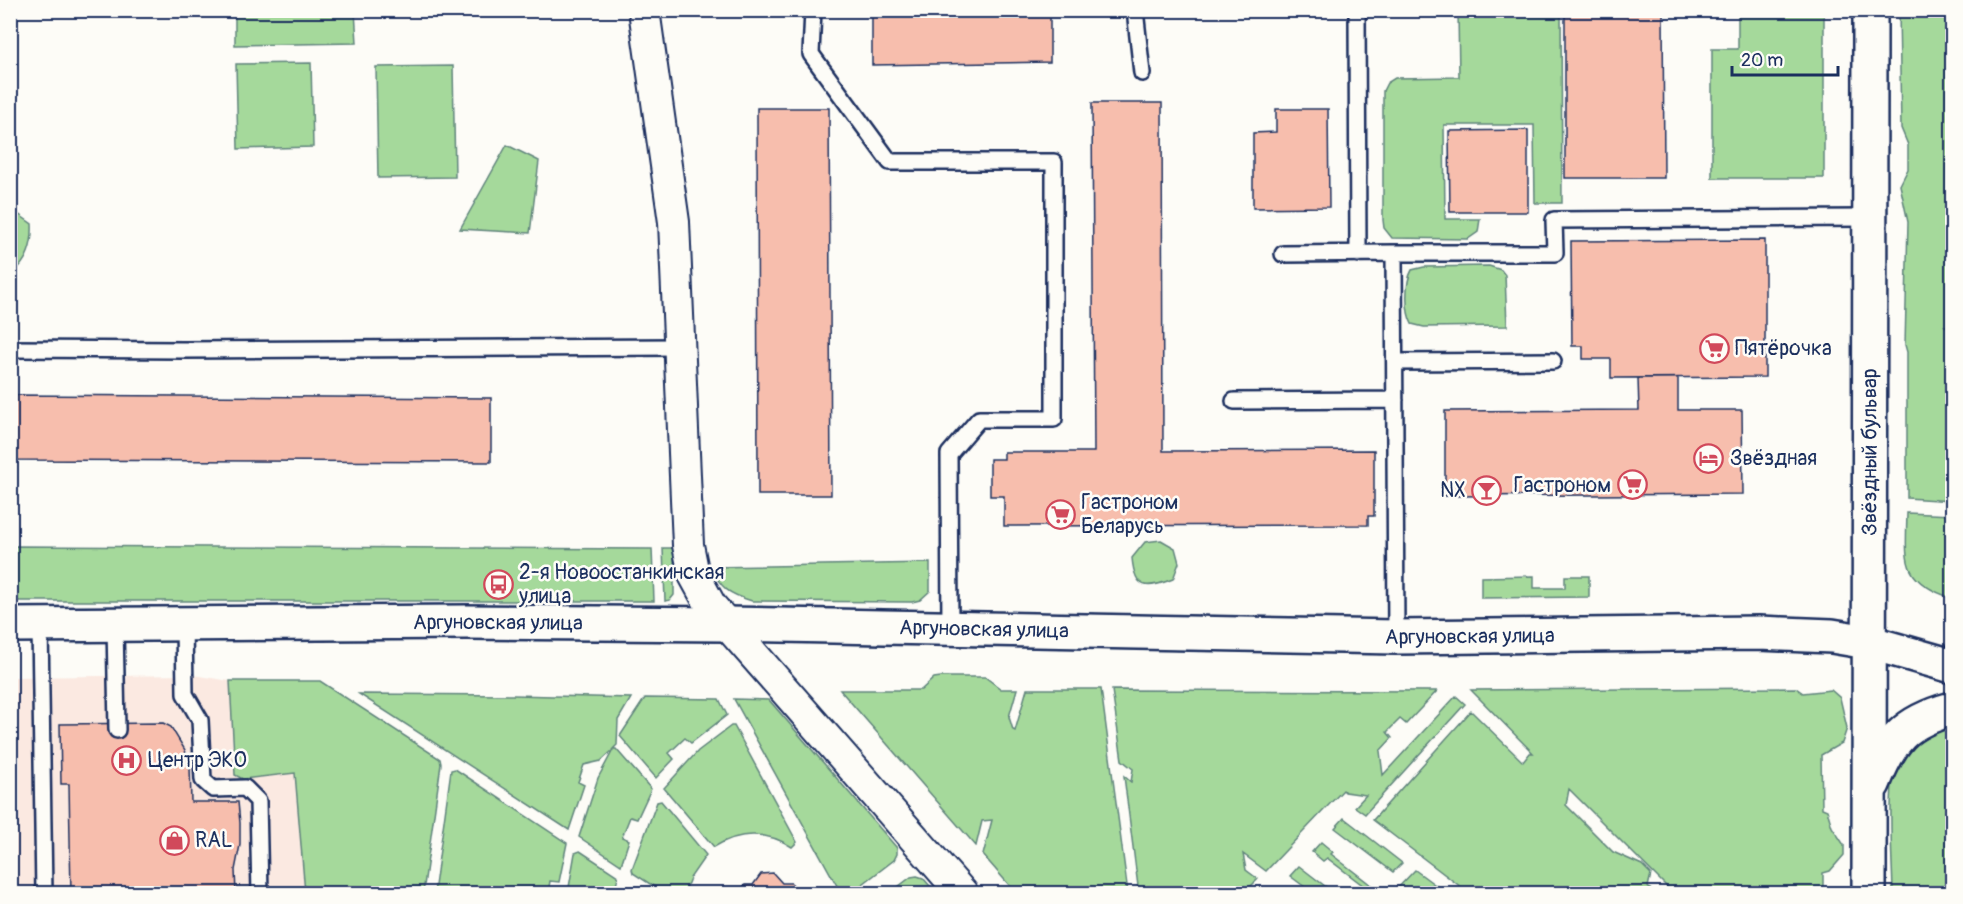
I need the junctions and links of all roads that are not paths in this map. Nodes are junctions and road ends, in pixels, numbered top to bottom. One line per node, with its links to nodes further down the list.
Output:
1 (644, 10): 11 (street)
2 (813, 10): 21 (lane)
3 (1135, 10): 6 (lane)
4 (1357, 10): 10 (lane)
5 (1870, 10): 7 (main road, Звёздный бульвар)
6 (1142, 73)
7 (1869, 218): 8 (lane); 23 (main road, Звёздный бульвар)
8 (1394, 253): 10 (lane); 14 (lane)
9 (1283, 254): 10 (lane)
10 (1358, 254)
11 (680, 347): 12 (lane); 18 (street)
12 (10, 349)
13 (1553, 361): 14 (lane)
14 (1395, 362): 15 (lane)
15 (1395, 400): 16 (lane); 22 (lane)
16 (1234, 401)
17 (184, 624): 18 (main road, Аргуновская улица); 19 (main road, Аргуновская улица); 29 (lane)
18 (726, 624): 21 (main road, Аргуновская улица); 30 (street)
19 (115, 625): 20 (main road, Аргуновская улица); 26 (lane)
20 (25, 626): 28 (lane)
21 (950, 628): 22 (main road, Аргуновская улица)
22 (1396, 637): 23 (main road, Аргуновская улица)
23 (1868, 642): 24 (main road, Аргуновская улица); 27 (main road, Звёздный бульвар)
24 (1953, 666)
25 (1953, 709): 27 (main road)
26 (117, 730)
27 (1870, 792): 31 (main road, Звёздный бульвар)
28 (44, 894)
29 (260, 894)
30 (963, 894)
31 (1869, 894)

